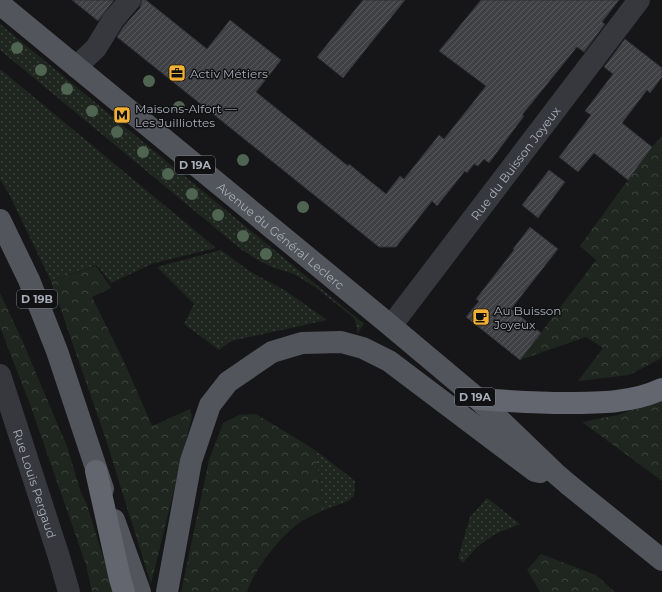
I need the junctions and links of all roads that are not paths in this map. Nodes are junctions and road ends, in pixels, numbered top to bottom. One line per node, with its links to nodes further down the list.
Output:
1 (130, 0): 4 (street)
2 (639, 0): 6 (street, Rue du Buisson Joyeux)
3 (0, 4): 4 (main road, Avenue du Général Leclerc / D 19A)
4 (76, 67): 6 (main road, Avenue du Général Leclerc / D 19A)
5 (0, 220): 10 (main road, D 19B)
6 (391, 326): 9 (main road, Avenue du Général Leclerc / D 19A)
7 (0, 375): 14 (street, Rue Louis Pergaud)
8 (662, 389): 9 (highway)
9 (478, 399): 11 (main road, Avenue du Général Leclerc / D 19A)
10 (96, 470): 15 (highway); 16 (main road, D 19B)
11 (562, 479): 12 (main road, D 19A, bridge); 13 (main road)
12 (662, 560)
13 (168, 586)
14 (69, 592)
15 (124, 592)
16 (140, 592)

